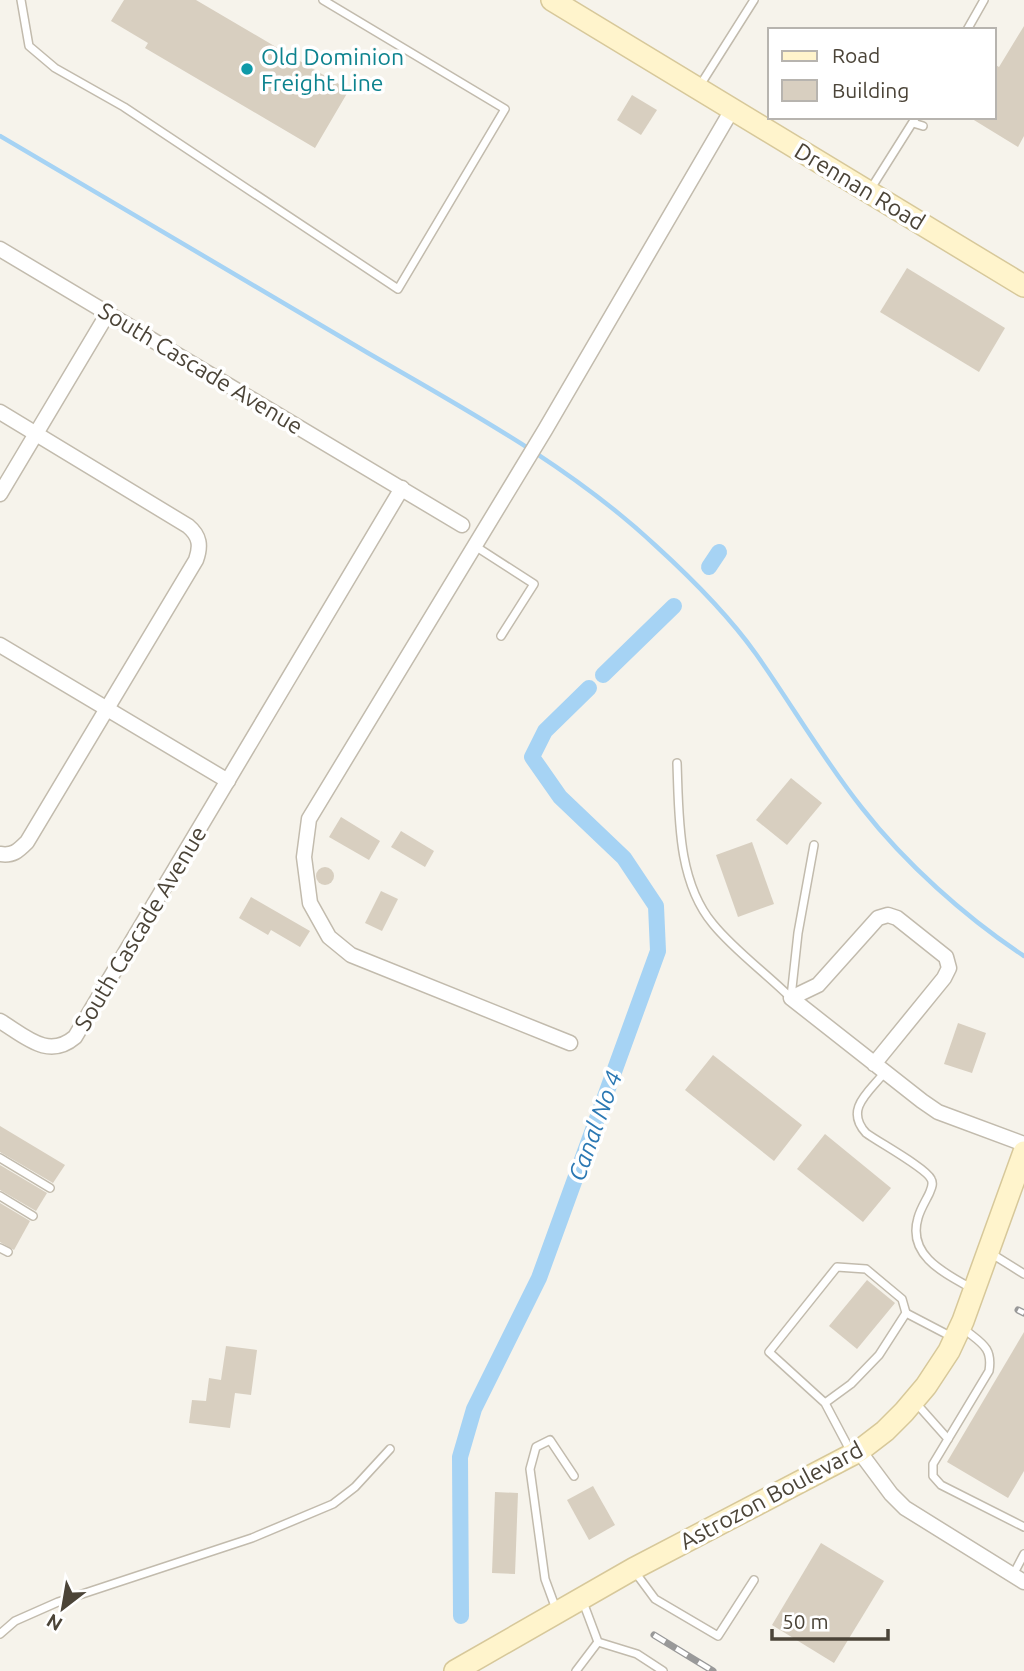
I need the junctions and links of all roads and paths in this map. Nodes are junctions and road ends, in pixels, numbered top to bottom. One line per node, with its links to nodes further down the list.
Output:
1 (21, 0): 2 (lane)
2 (323, 0)
3 (552, 0): 7 (main road, Drennan Road)
4 (754, 0): 7 (lane)
5 (984, 0): 6 (lane)
6 (968, 28)
7 (699, 87): 8 (main road, Drennan Road)
8 (733, 108): 11 (main road, Drennan Road); 20 (street)
9 (914, 120): 10 (lane); 11 (lane)
10 (923, 126)
11 (869, 191): 13 (main road, Drennan Road)
12 (0, 249): 14 (street, South Cascade Avenue)
13 (1024, 286)
14 (108, 313): 16 (street); 17 (street, South Cascade Avenue)
15 (0, 412): 16 (street)
16 (36, 433): 18 (street); 23 (street)
17 (402, 488): 19 (street, South Cascade Avenue); 25 (street, South Cascade Avenue)
18 (0, 494)
19 (462, 525)
20 (474, 546): 21 (lane); 30 (street)
21 (501, 636)
22 (0, 645): 23 (street)
23 (107, 708): 25 (street); 27 (street)
24 (677, 763): 28 (lane)
25 (228, 781): 29 (street, South Cascade Avenue)
26 (814, 845): 28 (lane)
27 (0, 855)
28 (791, 998): 31 (street); 31 (street)
29 (0, 1021)
30 (570, 1043)
31 (879, 1068): 32 (street); 42 (lane)
32 (1024, 1144)
33 (1024, 1153): 40 (main road, Astrozon Boulevard)
34 (0, 1158): 35 (lane)
35 (50, 1188)
36 (0, 1196): 37 (lane)
37 (33, 1216)
38 (0, 1248): 39 (lane)
39 (8, 1252)
40 (988, 1252): 41 (lane); 42 (main road, Astrozon Boulevard)
41 (1024, 1274)
42 (974, 1290): 44 (main road, Astrozon Boulevard)
43 (906, 1313): 44 (lane); 46 (lane); 46 (lane)
44 (958, 1332): 45 (main road, Astrozon Boulevard); 47 (lane)
45 (913, 1401): 47 (lane); 49 (main road, Astrozon Boulevard)
46 (825, 1403): 49 (lane)
47 (948, 1439): 51 (lane)
48 (390, 1448): 58 (lane)
49 (856, 1453): 53 (main road, Astrozon Boulevard); 54 (street)
50 (574, 1476): 57 (lane)
51 (1024, 1527)
52 (1024, 1554): 54 (lane)
53 (633, 1569): 55 (lane); 56 (main road, Astrozon Boulevard)
54 (1018, 1578)
55 (754, 1580)
56 (582, 1599): 57 (main road, Astrozon Boulevard); 59 (lane)
57 (557, 1613): 60 (main road, Astrozon Boulevard)
58 (0, 1634)
59 (598, 1642): 61 (lane); 62 (lane)
60 (455, 1671)
61 (576, 1671)
62 (663, 1671)

